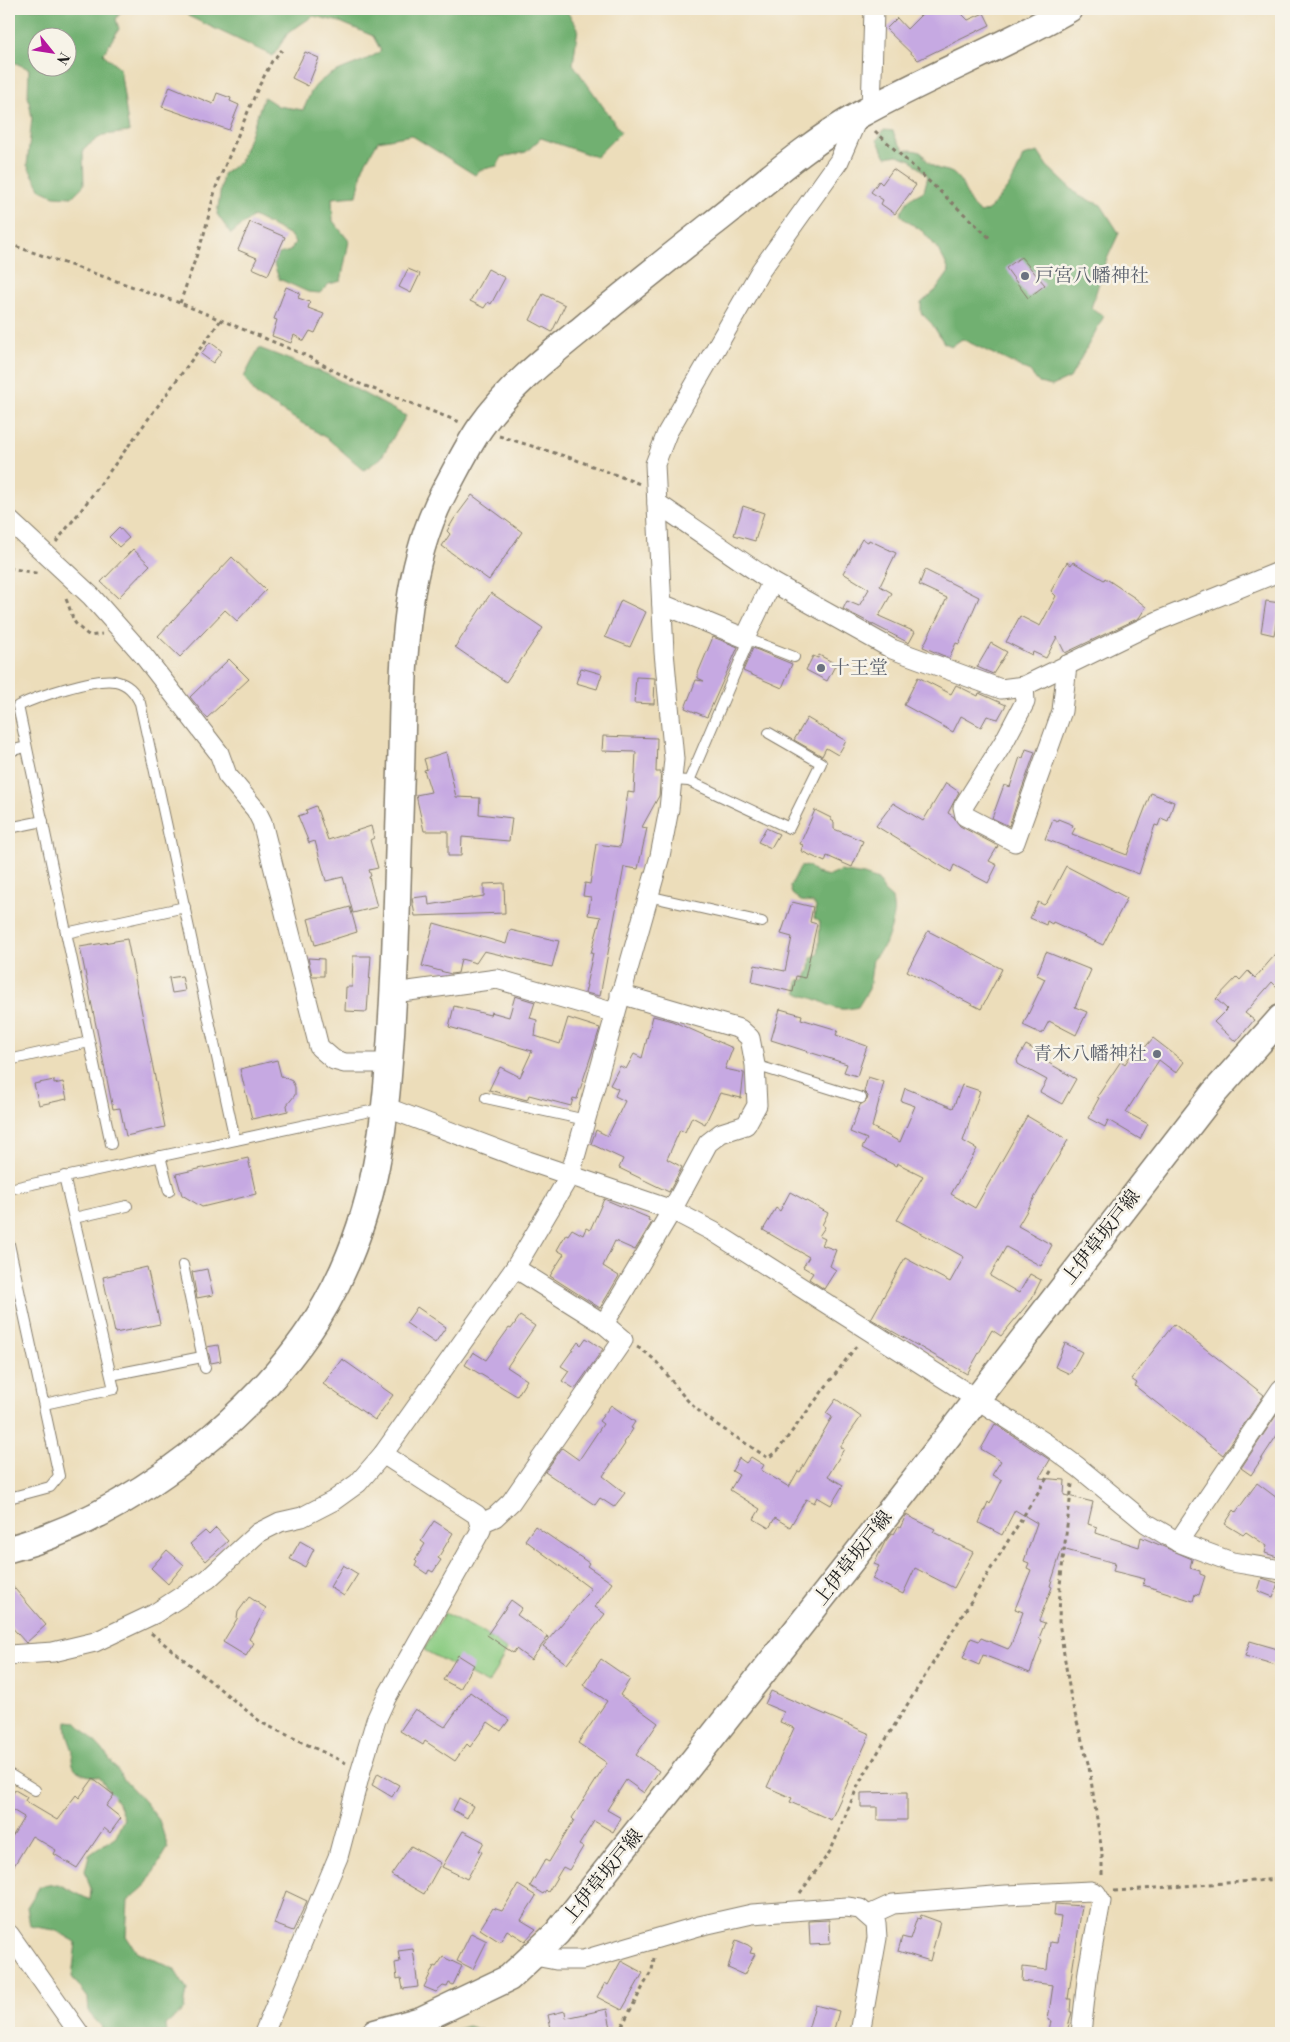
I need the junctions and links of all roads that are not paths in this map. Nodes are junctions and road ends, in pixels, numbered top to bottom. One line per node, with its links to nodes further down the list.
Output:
1 (874, 9): 3 (street)
2 (1069, 9): 3 (street)
3 (865, 112): 4 (street); 23 (street)
4 (656, 496): 7 (street); 8 (street)
5 (9, 520): 29 (street)
6 (1281, 571): 11 (street)
7 (772, 582): 9 (street); 12 (street)
8 (662, 604): 9 (street); 16 (street)
9 (747, 639): 10 (lane); 16 (lane)
10 (794, 657)
11 (1067, 665): 12 (street); 12 (street)
12 (1024, 686)
13 (769, 733): 16 (lane)
14 (26, 747): 15 (lane); 17 (lane); 20 (lane)
15 (9, 751)
16 (680, 780): 19 (street)
17 (42, 821): 18 (lane); 22 (lane)
18 (9, 828)
19 (648, 896): 21 (lane); 24 (street)
20 (185, 907): 22 (lane); 35 (lane)
21 (762, 922)
22 (66, 933): 27 (lane)
23 (394, 993): 25 (street); 29 (street)
24 (620, 994): 25 (street); 30 (street)
25 (615, 1013): 34 (street)
26 (1281, 1018): 53 (street, 上伊草坂戸線)
27 (89, 1042): 28 (lane); 36 (lane)
28 (9, 1060)
29 (389, 1064): 33 (street)
30 (755, 1066): 32 (lane); 43 (street)
31 (486, 1098): 34 (lane)
32 (861, 1098)
33 (386, 1107): 35 (lane); 38 (street); 59 (street)
34 (586, 1120): 38 (street)
35 (235, 1140): 37 (lane)
36 (111, 1144)
37 (160, 1156): 39 (lane); 41 (lane)
38 (570, 1175): 43 (street); 47 (street)
39 (64, 1176): 40 (lane); 44 (lane)
40 (9, 1189)
41 (169, 1191)
42 (127, 1206): 44 (lane)
43 (672, 1210): 48 (street); 53 (street)
44 (74, 1218): 51 (lane)
45 (9, 1244): 54 (lane)
46 (183, 1266): 49 (lane)
47 (515, 1268): 48 (street); 55 (street)
48 (604, 1324): 57 (street)
49 (202, 1356): 50 (lane); 51 (lane)
50 (205, 1368)
51 (112, 1375): 54 (lane)
52 (1281, 1389): 58 (street)
53 (977, 1398): 58 (street); 66 (street, 上伊草坂戸線)
54 (44, 1404): 56 (lane)
55 (383, 1454): 57 (street); 61 (street)
56 (9, 1498)
57 (481, 1523): 68 (street)
58 (1178, 1542): 60 (street)
59 (9, 1549)
60 (1281, 1570)
61 (9, 1655)
62 (9, 1774): 63 (lane)
63 (34, 1790)
64 (869, 1915): 66 (street); 70 (street); 71 (street)
65 (9, 1934): 67 (street)
66 (535, 1956): 69 (street, 上伊草坂戸線)
67 (79, 2033)
68 (264, 2033)
69 (375, 2033)
70 (860, 2033)
71 (1081, 2033)

